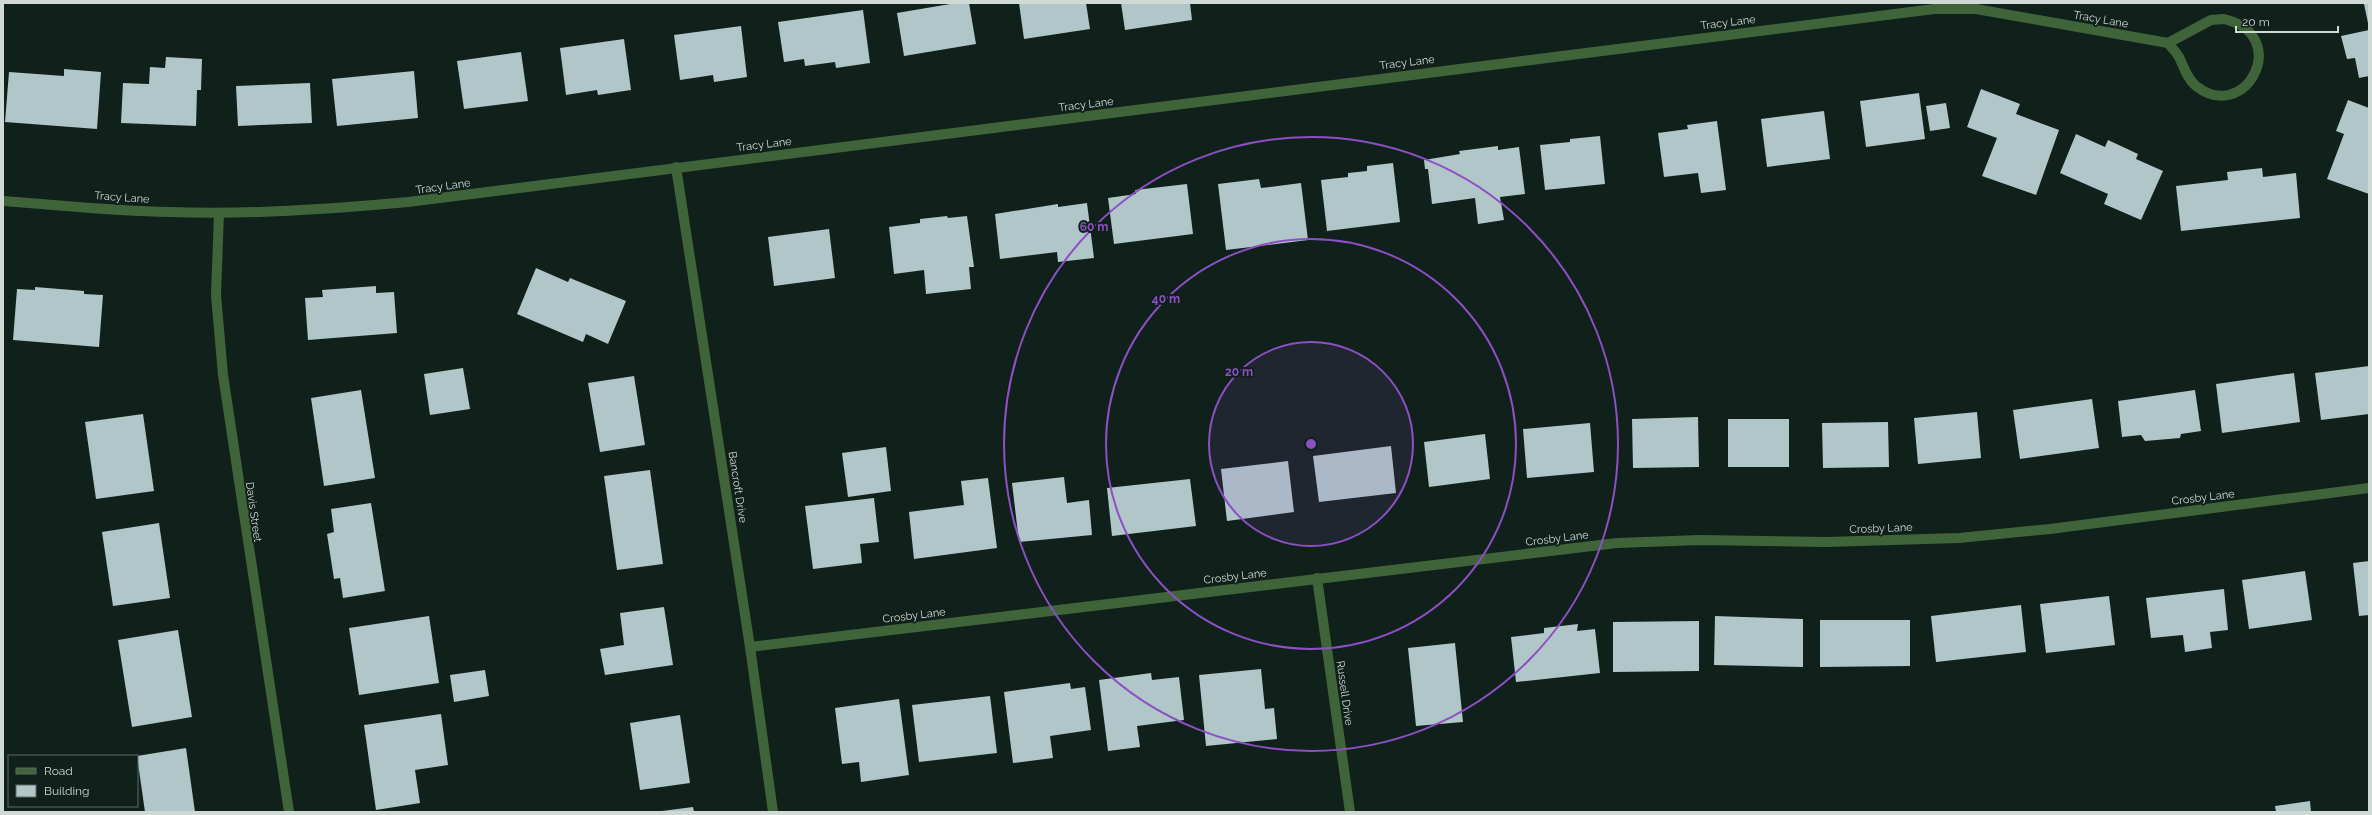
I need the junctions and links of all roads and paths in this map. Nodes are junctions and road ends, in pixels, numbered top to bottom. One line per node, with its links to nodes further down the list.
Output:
1 (2168, 43): 1 (street); 2 (street, Tracy Lane)
2 (676, 167): 4 (street, Tracy Lane); 7 (street, Bancroft Drive)
3 (3, 201): 4 (street, Tracy Lane)
4 (219, 213): 8 (street, Davis Street)
5 (2369, 488): 6 (street, Crosby Lane)
6 (1317, 578): 7 (street, Crosby Lane); 10 (street, Russell Drive)
7 (750, 647): 9 (street, Bancroft Drive)
8 (289, 812)
9 (773, 812)
10 (1350, 812)

